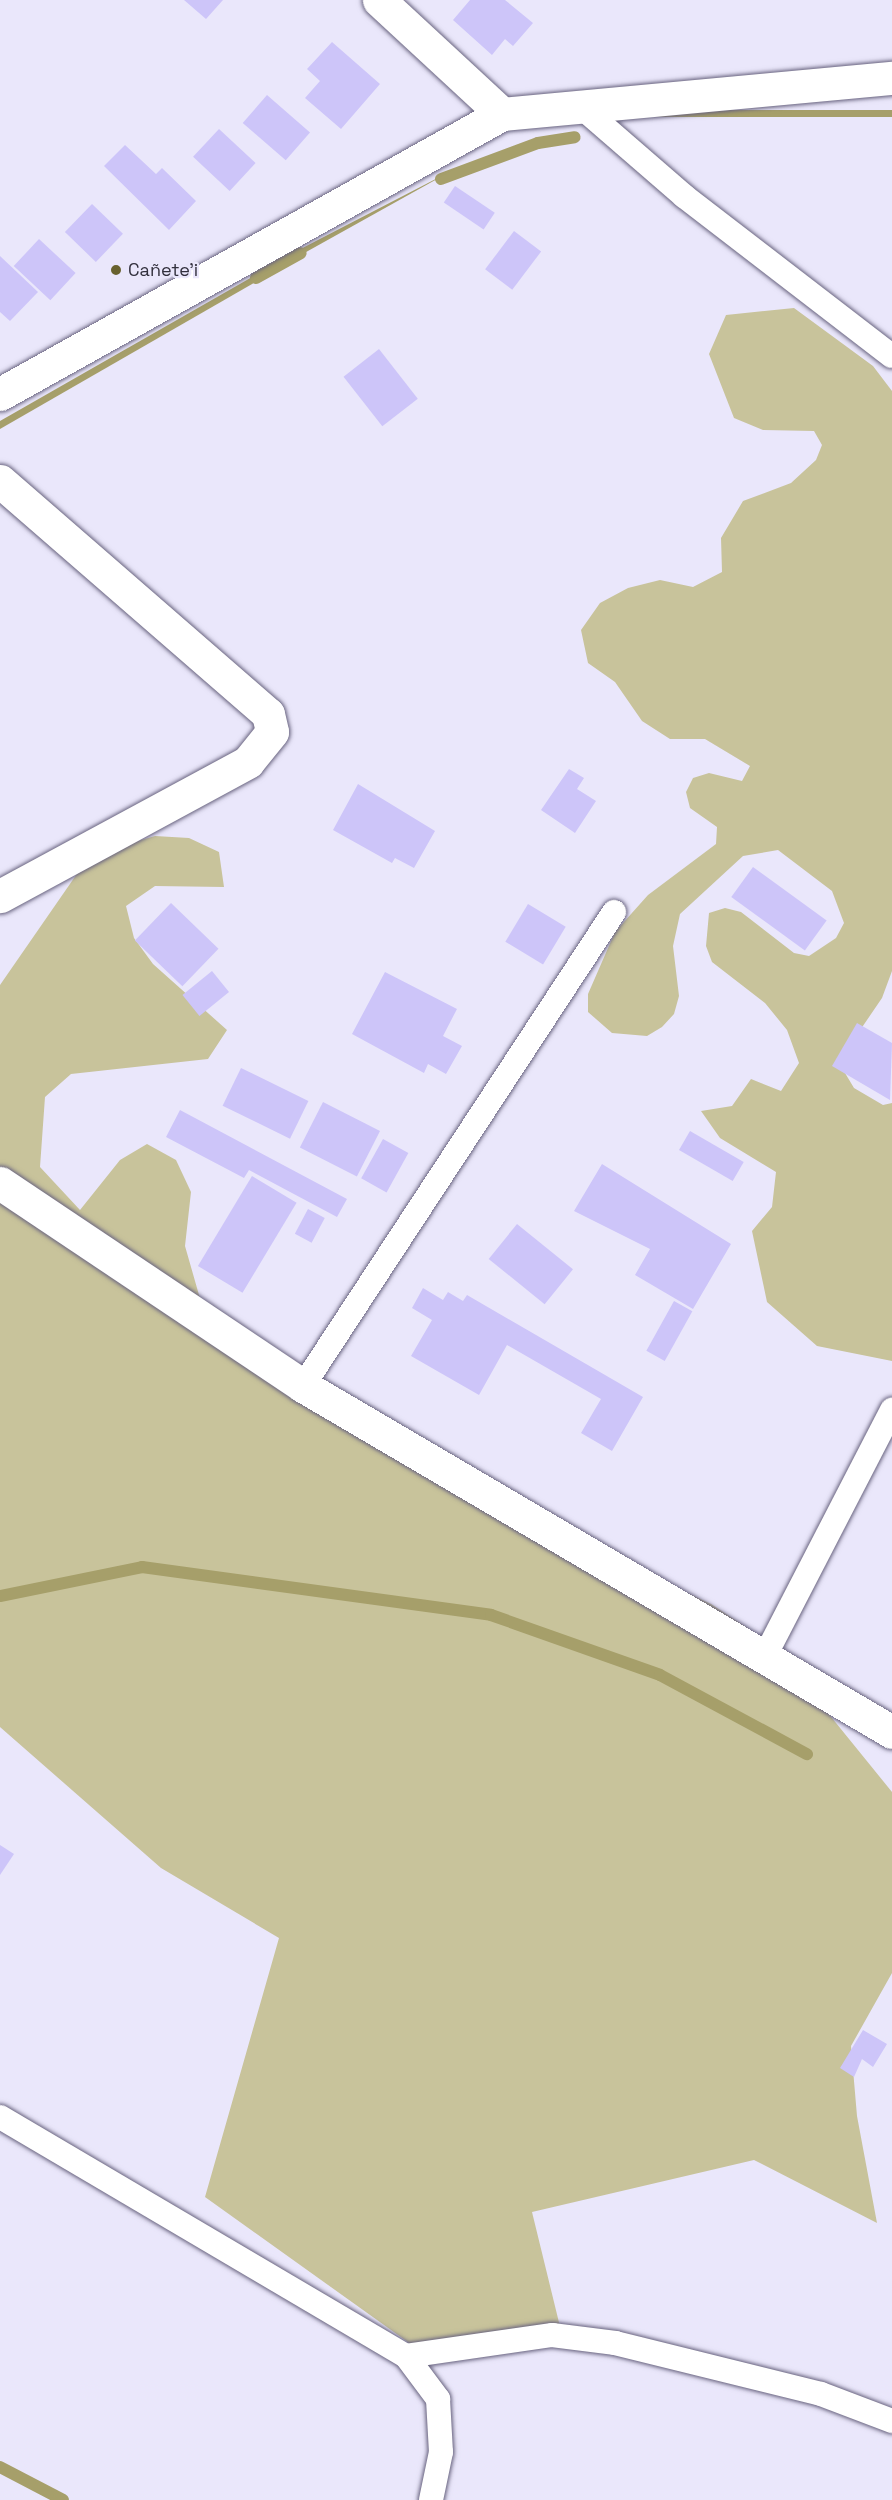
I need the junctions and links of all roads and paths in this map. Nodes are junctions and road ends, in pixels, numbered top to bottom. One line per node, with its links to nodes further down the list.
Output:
1 (379, 0): 4 (street)
2 (892, 78): 3 (street)
3 (579, 105): 4 (street); 5 (lane)
4 (502, 114): 6 (street)
5 (892, 356)
6 (0, 394)
7 (0, 481): 8 (street)
8 (0, 896)
9 (614, 912): 11 (lane)
10 (0, 1183): 11 (street)
11 (303, 1386): 13 (street)
12 (892, 1410): 13 (lane)
13 (766, 1654): 14 (street)
14 (892, 1731)
15 (0, 2117): 16 (lane)
16 (406, 2356): 17 (lane); 18 (lane)
17 (892, 2421)
18 (431, 2500)

